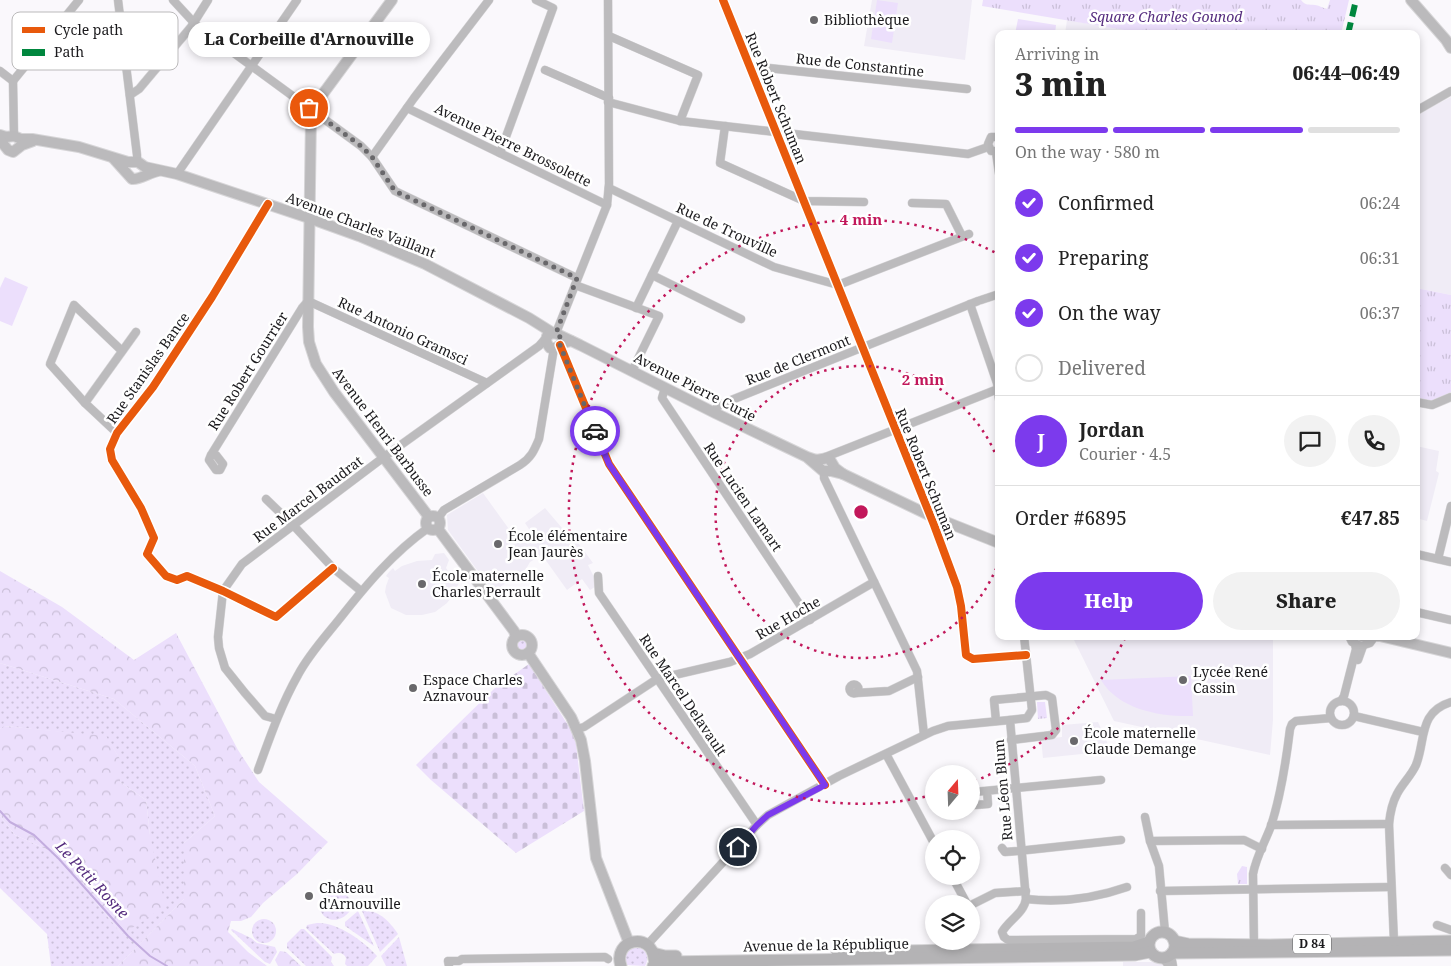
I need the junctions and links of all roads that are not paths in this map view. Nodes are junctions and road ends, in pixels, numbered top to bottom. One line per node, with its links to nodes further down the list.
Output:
1 (79, 0): 11 (street)
2 (173, 0): 12 (street)
3 (208, 0): 12 (street)
4 (297, 0): 16 (street)
5 (392, 0): 30 (main road, Avenue Henri Barbusse)
6 (489, 0): 28 (street)
7 (536, 0): 38 (street)
8 (608, 0): 13 (street)
9 (723, 0): 17 (street, Rue Robert Schuman)
10 (1411, 0): 15 (main road)
11 (69, 12)
12 (194, 23): 14 (street); 16 (street)
13 (609, 36): 27 (street); 31 (street)
14 (178, 42)
15 (1449, 44)
16 (252, 66): 30 (street); 41 (street)
17 (750, 66): 24 (street, Rue de Constantine); 33 (street, Rue Robert Schuman)
18 (22, 70): 23 (street)
19 (127, 70): 26 (street)
20 (155, 70): 26 (street)
21 (544, 70): 27 (street)
22 (0, 71): 23 (street)
23 (13, 81): 35 (street)
24 (967, 89)
25 (1451, 92): 29 (street)
26 (130, 95): 40 (street)
27 (608, 100): 31 (street); 42 (street)
28 (407, 108): 38 (street, Avenue Pierre Brossolette); 39 (street)
29 (1420, 109)
30 (313, 111): 39 (street); 48 (main road, Avenue Henri Barbusse)
31 (680, 121): 32 (street)
32 (724, 126): 33 (street); 43 (street)
33 (777, 132): 36 (street); 43 (street, Rue Robert Schuman)
34 (995, 136): 36 (street)
35 (9, 140): 40 (main road)
36 (988, 147): 37 (street)
37 (995, 152)
38 (500, 153): 47 (street, Avenue Pierre Brossolette)
39 (372, 157): 51 (street)
40 (136, 167): 41 (main road, Avenue Charles Vaillant)
41 (178, 174): 46 (main road, Avenue Charles Vaillant)
42 (609, 188): 47 (street); 49 (street, Rue de Trouville)
43 (804, 201): 44 (street); 52 (street, Rue Robert Schuman)
44 (864, 202)
45 (912, 203): 52 (street)
46 (268, 204): 48 (main road, Avenue Charles Vaillant); 72 (street, Rue Stanislas Bance)
47 (607, 205): 51 (street)
48 (309, 218): 54 (main road, Avenue Henri Barbusse); 59 (main road, Avenue Charles Vaillant)
49 (678, 221): 50 (street); 52 (street, Rue de Trouville)
50 (652, 275): 56 (street); 57 (street)
51 (576, 282): 56 (street); 59 (street)
52 (838, 285): 60 (street, Rue Robert Schuman)
53 (995, 295): 55 (street, Rue de Clermont)
54 (308, 301): 64 (street, Rue Antonio Gramsci); 73 (street, Rue Robert Gourrier); 74 (main road, Avenue Henri Barbusse)
55 (976, 302): 60 (street, Rue de Clermont); 63 (street)
56 (636, 308): 62 (street)
57 (741, 319)
58 (136, 332): 61 (street)
59 (556, 341): 62 (main road, Avenue Pierre Curie); 64 (street, Rue Marcel Baudrat); 79 (street); 100 (street)
60 (862, 348): 70 (street, Rue de Clermont); 71 (street, Rue Robert Schuman)
61 (122, 350): 68 (street); 68 (street)
62 (632, 371): 65 (main road, Avenue Pierre Curie)
63 (995, 377)
64 (487, 384): 74 (street, Rue Marcel Baudrat)
65 (666, 388): 70 (main road, Avenue Pierre Curie); 91 (street, Rue Lucien Lamart)
66 (995, 390): 71 (street)
67 (1451, 397): 69 (street)
68 (85, 403): 72 (street)
69 (1420, 403)
70 (714, 413): 75 (main road, Avenue Pierre Curie)
71 (895, 428): 75 (street); 78 (street, Rue Robert Schuman)
72 (117, 433): 88 (street, Rue Stanislas Bance)
73 (211, 455)
74 (384, 457): 79 (main road, Avenue Henri Barbusse); 80 (street, Rue Marcel Baudrat)
75 (827, 463): 78 (main road, Avenue Pierre Curie); 87 (street)
76 (266, 499): 80 (street)
77 (1451, 506): 83 (street)
78 (930, 516): 81 (main road, Avenue Pierre Curie); 99 (street, Rue Robert Schuman)
79 (433, 523): 89 (street); 93 (main road, Avenue Henri Barbusse)
80 (294, 526): 85 (street); 88 (street, Rue Marcel Baudrat)
81 (995, 542)
82 (1420, 555): 83 (street)
83 (1438, 559): 84 (street)
84 (1451, 562)
85 (333, 568): 88 (street); 89 (street)
86 (598, 576): 102 (street, Rue Marcel Delavault)
87 (874, 582): 91 (street, Rue Hoche); 101 (street)
88 (223, 591): 109 (street, Rue Marcel Baudrat)
89 (361, 591): 109 (street)
90 (1420, 613): 92 (street)
91 (810, 620): 100 (street, Rue Hoche)
92 (1451, 620)
93 (516, 637): 98 (main road); 98 (main road)
94 (1024, 640): 99 (street, Rue Léon Blum)
95 (1397, 640): 97 (main road)
96 (1360, 642): 105 (street)
97 (1451, 652)
98 (528, 653): 112 (main road)
99 (1026, 655): 104 (street, Rue Léon Blum)
100 (740, 659): 102 (street, Rue Hoche); 119 (street)
101 (918, 677): 103 (street); 114 (street)
102 (657, 679): 112 (street, Rue Hoche); 124 (street, Rue Marcel Delavault)
103 (856, 693)
104 (1030, 697): 110 (street, Rue Léon Blum); 111 (street); 115 (street)
105 (1344, 702): 107 (street); 108 (street)
106 (1451, 702): 113 (street)
107 (1354, 716): 108 (street); 113 (street)
108 (1331, 718): 125 (street)
109 (276, 719): 117 (street)
110 (1010, 720): 111 (street); 115 (street, Rue Léon Blum)
111 (996, 721): 114 (street)
112 (577, 729): 148 (main road)
113 (1423, 732): 123 (street)
114 (924, 735): 116 (street)
115 (1011, 740): 120 (street, Rue Léon Blum)
116 (886, 754): 119 (street); 126 (street)
117 (258, 770)
118 (1101, 780): 120 (street)
119 (825, 785): 124 (street)
120 (1015, 789): 121 (street); 131 (street, Rue Léon Blum)
121 (987, 791)
122 (1145, 817): 128 (street)
123 (1389, 824): 125 (street); 134 (street)
124 (757, 825): 151 (street)
125 (1271, 826): 130 (street)
126 (927, 830)
127 (1121, 840): 131 (street)
128 (1150, 841): 130 (street); 138 (street)
129 (1002, 848): 131 (street)
130 (1262, 849): 136 (street)
131 (1021, 851): 137 (street, Rue Léon Blum)
132 (1445, 868): 133 (street)
133 (1451, 875)
134 (1391, 886): 136 (street); 147 (street)
135 (1127, 887): 140 (street)
136 (1253, 890): 138 (street); 149 (street)
137 (1026, 891): 139 (street); 140 (street, Rue Léon Blum)
138 (1160, 891): 144 (street)
139 (980, 900)
140 (1026, 900): 141 (street)
141 (1140, 913)
142 (1438, 925): 143 (street)
143 (1451, 930)
144 (1165, 932): 145 (main road); 150 (main road)
145 (1174, 941): 149 (main road, D 84); 153 (main road)
146 (1451, 941): 147 (main road, D 84)
147 (1394, 942): 149 (main road, D 84)
148 (629, 943): 151 (main road, Avenue de la République); 154 (main road)
149 (1254, 944)
150 (1150, 947): 151 (main road, Avenue de la République); 153 (main road, D 84); 157 (main road, Avenue de la République)
151 (650, 949): 157 (main road)
152 (1451, 950): 153 (main road, D 84)
153 (1170, 960)
154 (616, 961): 155 (street)
155 (512, 963): 156 (street)
156 (449, 964)
157 (652, 966)

